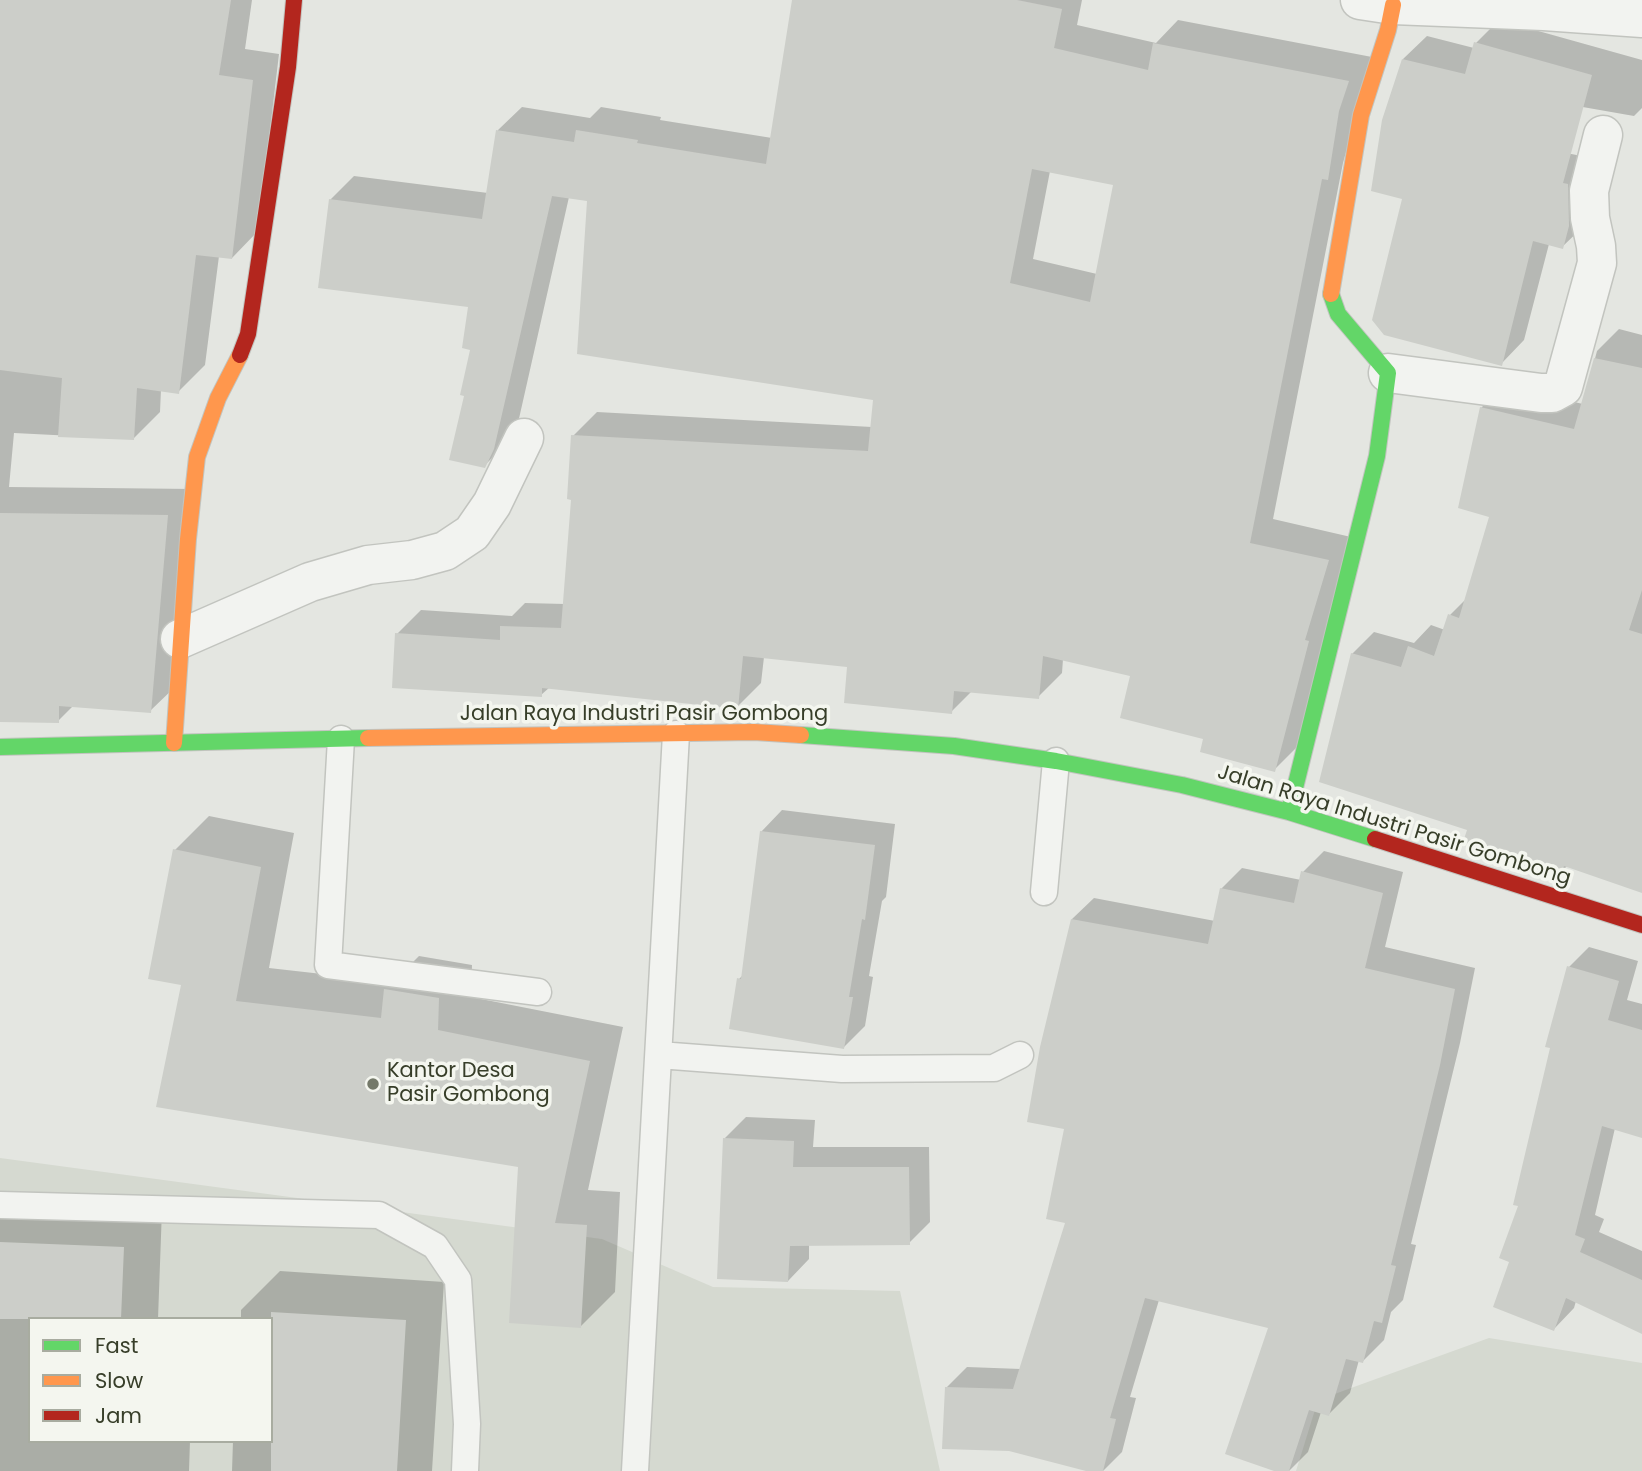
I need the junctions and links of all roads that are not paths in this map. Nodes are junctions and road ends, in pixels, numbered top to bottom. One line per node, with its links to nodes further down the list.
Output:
1 (294, 0): 8 (main road)
2 (1377, 2): 3 (street); 6 (main road)
3 (1551, 5): 4 (street)
4 (1642, 18)
5 (1603, 135): 6 (street)
6 (1388, 373): 14 (main road)
7 (524, 438): 8 (street)
8 (180, 639): 11 (main road)
9 (676, 734): 10 (main road, Jalan Raya Industri Pasir Gombong); 13 (main road, Jalan Raya Industri Pasir Gombong); 18 (lane)
10 (341, 739): 11 (main road, Jalan Raya Industri Pasir Gombong); 17 (lane)
11 (174, 743): 12 (main road, Jalan Raya Industri Pasir Gombong)
12 (0, 747)
13 (1056, 761): 14 (main road, Jalan Raya Industri Pasir Gombong); 15 (lane)
14 (1289, 812): 16 (main road, Jalan Raya Industri Pasir Gombong)
15 (1044, 892)
16 (1642, 925)
17 (538, 992)
18 (659, 1055): 19 (lane); 22 (lane)
19 (1020, 1055)
20 (0, 1205): 21 (lane)
21 (465, 1471)
22 (635, 1471)

